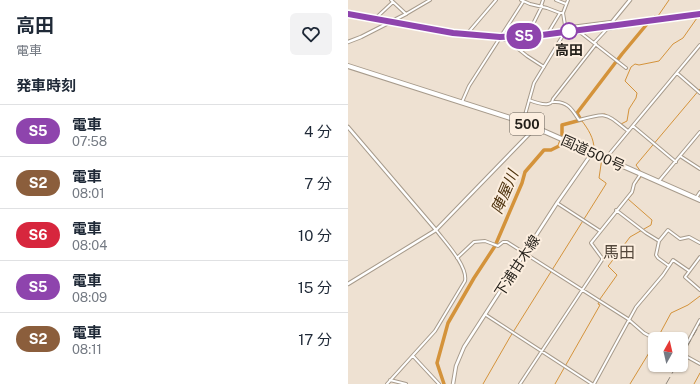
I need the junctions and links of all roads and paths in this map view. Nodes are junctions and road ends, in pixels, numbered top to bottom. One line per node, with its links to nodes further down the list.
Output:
1 (430, 0): 12 (street)
2 (496, 0): 18 (street)
3 (543, 0): 10 (street)
4 (556, 0): 9 (street)
5 (568, 0): 9 (street)
6 (630, 0): 16 (street)
7 (392, 1): 12 (street); 13 (street)
8 (523, 1): 10 (street); 20 (street)
9 (566, 4): 11 (street)
10 (541, 6): 11 (street); 19 (street)
11 (561, 13): 16 (street); 17 (street)
12 (406, 14): 14 (street)
13 (378, 16)
14 (393, 21): 18 (street); 21 (street)
15 (629, 25): 22 (street)
16 (564, 31): 17 (street); 22 (street); 25 (street)
17 (548, 33): 19 (street)
18 (467, 34): 20 (street)
19 (542, 34): 20 (street)
20 (500, 37): 25 (street); 30 (street)
21 (348, 42)
22 (595, 43): 26 (street); 31 (street)
23 (700, 45): 27 (street)
24 (348, 66): 30 (highway, 国道500号 / 500)
25 (544, 67): 29 (street)
26 (626, 68)
27 (676, 73): 28 (street); 33 (street)
28 (700, 93)
29 (529, 100): 31 (street); 32 (street)
30 (462, 102): 32 (highway, 国道500号 / 500)
31 (552, 102): 36 (street)
32 (523, 122): 35 (highway, 国道500号 / 500)
33 (633, 126): 36 (street); 41 (street)
34 (348, 127): 49 (street)
35 (535, 127): 38 (highway, 国道500号 / 500); 49 (street)
36 (628, 131): 40 (street)
37 (700, 132): 39 (street)
38 (592, 153): 40 (highway, 国道500号 / 500); 47 (street, 下浦甘木線)
39 (680, 156): 41 (street); 42 (street)
40 (605, 159): 43 (highway, 国道500号 / 500)
41 (676, 162): 44 (street)
42 (700, 169)
43 (640, 174): 44 (highway, 国道500号 / 500); 48 (street)
44 (658, 182): 46 (highway, 国道500号 / 500)
45 (700, 192): 46 (street)
46 (698, 199)
47 (557, 203): 50 (street); 53 (street, 下浦甘木線)
48 (616, 210): 50 (street); 51 (street)
49 (436, 230): 55 (street); 58 (street)
50 (600, 231): 59 (street)
51 (659, 241): 52 (street); 56 (street)
52 (700, 243)
53 (526, 253): 55 (street); 59 (street); 61 (street, 下浦甘木線)
54 (700, 257): 57 (street)
55 (457, 258): 67 (street)
56 (669, 266): 57 (street); 62 (street)
57 (689, 271): 60 (street)
58 (348, 284)
59 (582, 289): 62 (street); 66 (street)
60 (700, 290)
61 (486, 315): 66 (street); 74 (street, 下浦甘木線)
62 (628, 319): 64 (street); 76 (street)
63 (700, 320): 65 (street)
64 (648, 335)
65 (688, 341)
66 (542, 351): 75 (street); 76 (street)
67 (413, 356): 70 (street); 73 (street)
68 (688, 357): 69 (street)
69 (700, 364)
70 (390, 380): 71 (street); 72 (street)
71 (387, 384)
72 (406, 384)
73 (439, 384)
74 (454, 384)
75 (520, 384)
76 (593, 384)

